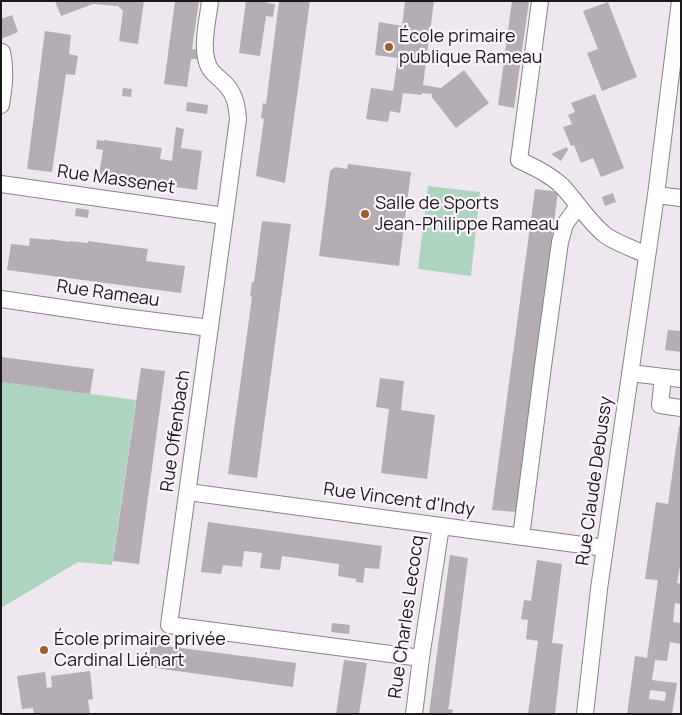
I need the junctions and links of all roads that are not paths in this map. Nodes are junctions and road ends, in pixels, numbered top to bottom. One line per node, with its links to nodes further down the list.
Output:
1 (210, 1): 11 (street, Rue Offenbach)
2 (540, 1): 10 (street)
3 (680, 1): 4 (street, Rue Claude Debussy)
4 (679, 20): 8 (street, Rue Claude Debussy)
5 (2, 52): 6 (street)
6 (1, 105)
7 (1, 184): 11 (street, Rue Massenet)
8 (656, 195): 9 (street); 12 (street, Rue Claude Debussy)
9 (681, 198)
10 (578, 206): 12 (street); 21 (street)
11 (225, 216): 14 (street, Rue Offenbach)
12 (647, 255): 15 (street, Rue Claude Debussy)
13 (1, 299): 14 (street, Rue Rameau)
14 (210, 328): 19 (street, Rue Offenbach)
15 (630, 373): 16 (street); 22 (street, Rue Claude Debussy)
16 (663, 377): 17 (street); 18 (street)
17 (681, 380)
18 (681, 408)
19 (188, 492): 20 (street, Rue Vincent d'Indy); 23 (street, Rue Offenbach)
20 (440, 526): 21 (street, Rue Vincent d'Indy); 23 (street, Rue Charles Lecocq)
21 (521, 537): 22 (street, Rue Vincent d'Indy)
22 (605, 548): 25 (street, Rue Claude Debussy)
23 (421, 658): 24 (street, Rue Charles Lecocq)
24 (414, 714)
25 (584, 714)

